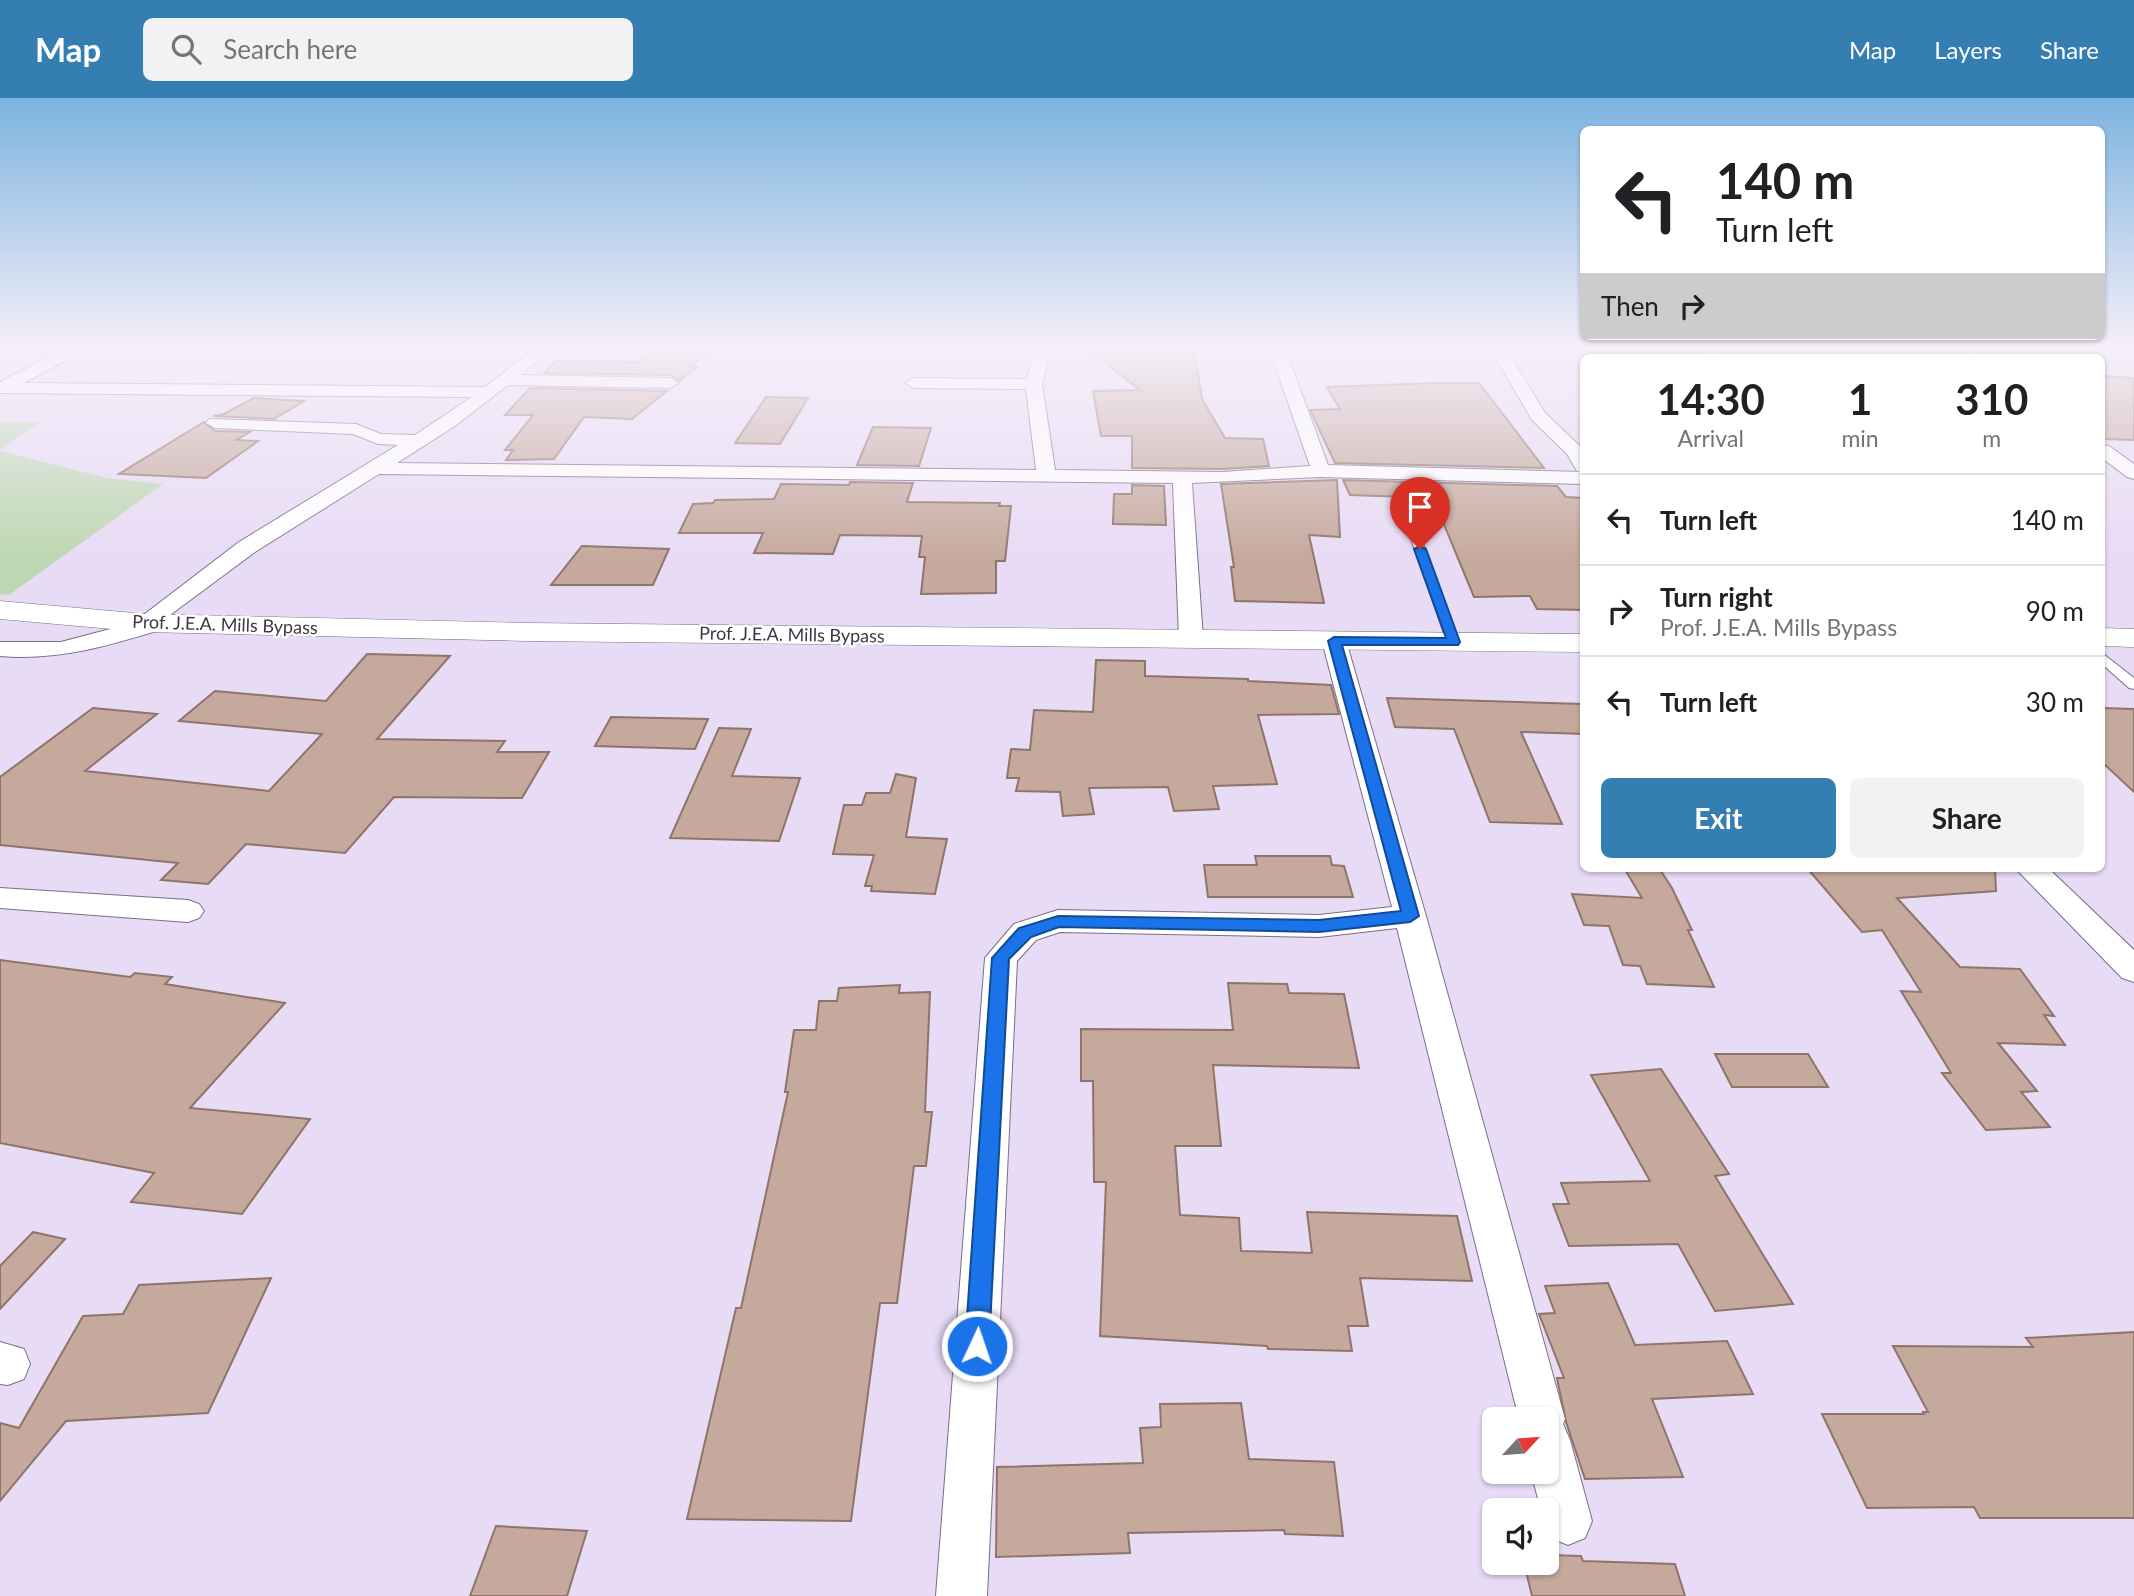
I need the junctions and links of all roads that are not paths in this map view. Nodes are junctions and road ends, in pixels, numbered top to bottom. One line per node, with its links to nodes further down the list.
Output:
1 (452, 418): 6 (street)
2 (1038, 418): 12 (street)
3 (1302, 418): 10 (street)
4 (1540, 418): 8 (street)
5 (215, 423): 6 (street)
6 (418, 441): 9 (street)
7 (2105, 452): 11 (street)
8 (1580, 460)
9 (375, 468): 12 (street); 17 (street)
10 (1321, 471): 13 (street); 14 (street)
11 (2134, 473)
12 (1046, 475): 13 (street)
13 (1182, 477): 19 (street)
14 (1580, 478)
15 (1403, 502): 22 (lane)
16 (0, 610): 17 (street, Prof. J.E.A. Mills Bypass)
17 (151, 623): 19 (street, Prof. J.E.A. Mills Bypass); 24 (street)
18 (2105, 637): 20 (street)
19 (1191, 638): 21 (street, Prof. J.E.A. Mills Bypass)
20 (2134, 638)
21 (1334, 641): 22 (street, Prof. J.E.A. Mills Bypass); 30 (street)
22 (1453, 642): 23 (street, Prof. J.E.A. Mills Bypass)
23 (1580, 643)
24 (4, 653)
25 (2105, 660): 26 (lane)
26 (2134, 685)
27 (2034, 872): 31 (street)
28 (0, 898): 29 (street)
29 (188, 911)
30 (1410, 916): 32 (street); 35 (street)
31 (2134, 970)
32 (1539, 1407)
33 (1558, 1484): 34 (street)
34 (1568, 1521)
35 (962, 1596)

